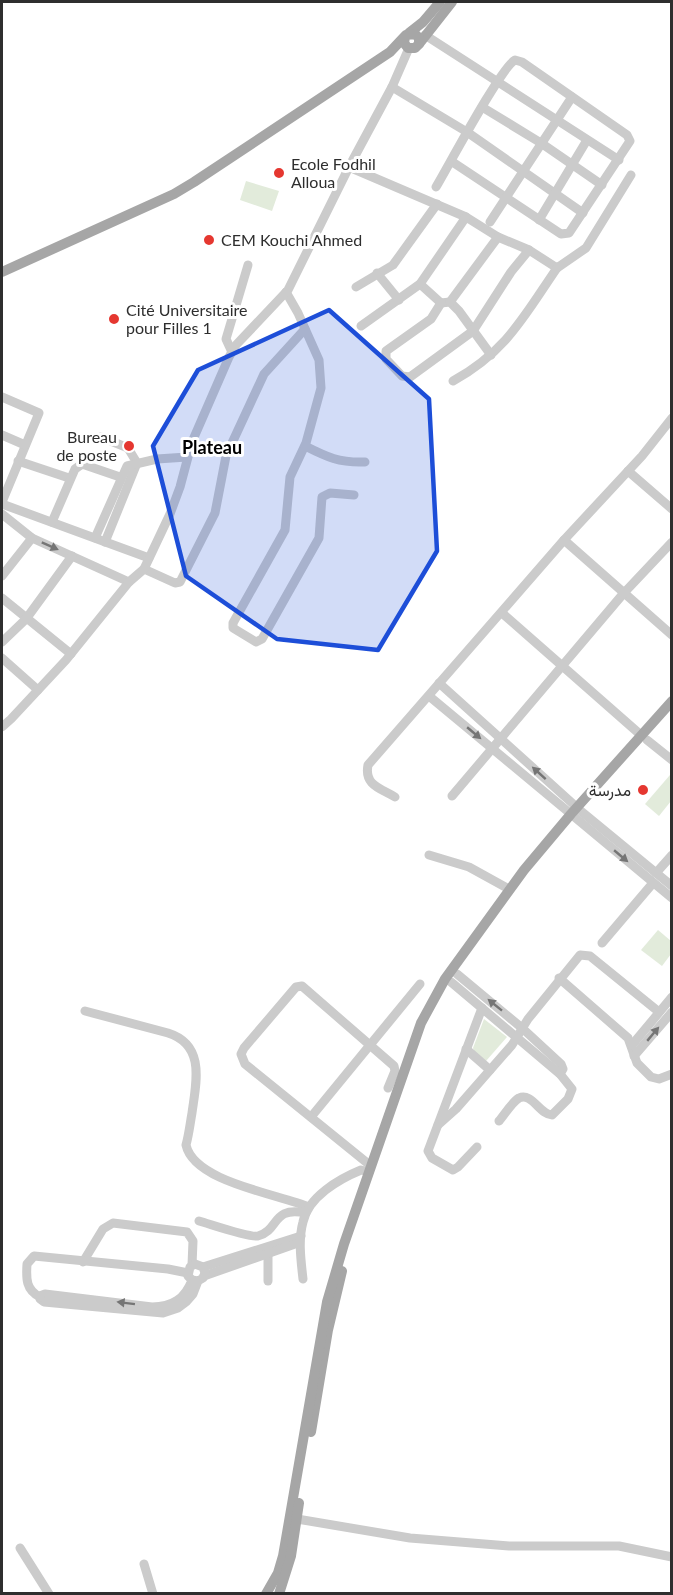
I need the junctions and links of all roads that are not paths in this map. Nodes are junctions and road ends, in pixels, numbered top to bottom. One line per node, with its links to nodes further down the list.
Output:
1 (440, 2): 3 (main road)
2 (452, 2): 3 (main road)
3 (412, 41): 4 (street); 5 (street); 31 (main road)
4 (498, 82): 6 (street); 7 (street); 8 (street)
5 (393, 87): 9 (street); 15 (street)
6 (572, 97): 8 (street); 12 (street)
7 (482, 107): 9 (street); 11 (street)
8 (556, 120): 10 (street); 11 (street)
9 (467, 132): 13 (street); 16 (street)
10 (587, 140): 12 (street); 14 (street)
11 (541, 143): 14 (street); 16 (street)
12 (619, 160): 18 (street)
13 (451, 161): 19 (street); 21 (street)
14 (573, 165): 18 (street); 20 (street)
15 (349, 167): 22 (street); 35 (street)
16 (523, 171): 20 (street); 21 (street)
17 (631, 175): 30 (street)
18 (602, 185): 23 (street)
19 (436, 187)
20 (555, 192): 23 (street); 25 (street)
21 (506, 198): 25 (street); 26 (street)
22 (437, 204): 24 (street); 32 (street)
23 (583, 213): 25 (street)
24 (466, 217): 27 (street); 33 (street)
25 (539, 220)
26 (490, 222)
27 (498, 237): 28 (street); 37 (street)
28 (529, 250): 30 (street); 40 (street)
29 (248, 265): 41 (street)
30 (557, 267): 42 (street)
31 (2, 272)
32 (377, 273): 34 (street); 36 (street)
33 (420, 284): 36 (street); 37 (street)
34 (356, 287)
35 (286, 292): 39 (street); 41 (street)
36 (399, 300): 38 (street)
37 (446, 302): 40 (street); 40 (street)
38 (361, 326)
39 (305, 329): 49 (street); 71 (street)
40 (473, 331): 42 (street)
41 (232, 352): 50 (street)
42 (491, 355): 43 (street)
43 (453, 381)
44 (2, 397): 48 (street)
45 (672, 418): 55 (street)
46 (2, 435): 48 (street)
47 (101, 437): 53 (street)
48 (25, 446): 51 (street)
49 (305, 446): 52 (street); 59 (street)
50 (187, 457): 53 (street); 70 (street)
51 (18, 461): 56 (street); 58 (street)
52 (365, 462)
53 (137, 463): 57 (street); 67 (street)
54 (2, 470): 56 (street)
55 (628, 471): 61 (street); 66 (street)
56 (13, 475): 60 (street)
57 (120, 477): 58 (street); 65 (street)
58 (69, 478): 63 (street)
59 (354, 495)
60 (2, 503): 63 (street)
61 (672, 509)
62 (2, 514): 64 (street)
63 (52, 522): 65 (street)
64 (32, 538): 69 (street, one-way to 69); 72 (street)
65 (95, 538): 67 (street)
66 (564, 540): 74 (street); 76 (street)
67 (105, 542): 70 (street)
68 (672, 542): 74 (street)
69 (72, 556): 73 (street); 77 (street)
70 (149, 558): 71 (street)
71 (144, 569): 73 (street)
72 (2, 576)
73 (129, 582): 80 (street)
74 (623, 594): 78 (street); 82 (street)
75 (2, 598): 77 (street)
76 (502, 613): 82 (street); 83 (street)
77 (26, 619): 79 (street); 80 (street)
78 (672, 635)
79 (2, 642)
80 (71, 654): 84 (street)
81 (2, 658): 84 (street)
82 (563, 665): 89 (street); 90 (street)
83 (439, 684): 85 (street); 90 (street)
84 (38, 690): 88 (street)
85 (429, 696): 91 (street, one-way to 91); 94 (street)
86 (672, 701): 89 (main road)
87 (672, 713): 89 (main road)
88 (2, 727)
89 (644, 738): 92 (street); 95 (main road)
90 (501, 739): 91 (street); 95 (street, one-way to 90)
91 (493, 749): 93 (street); 95 (street)
92 (672, 760)
93 (452, 796)
94 (395, 797)
95 (576, 813): 98 (street); 99 (street, one-way to 99); 101 (main road); 104 (main road)
96 (429, 855): 101 (street)
97 (672, 855): 98 (street)
98 (656, 873): 100 (street)
99 (653, 883): 102 (street); 103 (street)
100 (672, 886)
101 (509, 889): 126 (main road)
102 (672, 898)
103 (602, 943)
104 (454, 978): 108 (street); 112 (street, one-way to 104); 136 (main road)
105 (559, 978): 110 (street); 112 (street); 115 (street)
106 (420, 984): 114 (street)
107 (672, 997): 110 (street)
108 (482, 1008): 113 (street); 116 (street)
109 (85, 1011): 127 (street)
110 (659, 1012): 115 (street)
111 (672, 1012): 117 (street, one-way to 111)
112 (522, 1028): 113 (street); 119 (street)
113 (517, 1037): 118 (street); 119 (street)
114 (370, 1045): 121 (street); 122 (street); 122 (street)
115 (632, 1045): 117 (street)
116 (466, 1049): 118 (street); 124 (street)
117 (634, 1056): 120 (street)
118 (490, 1070): 124 (street)
119 (560, 1074): 123 (street)
120 (672, 1074)
121 (388, 1088)
122 (311, 1117): 126 (street)
123 (499, 1121)
124 (438, 1125): 125 (street)
125 (477, 1147)
126 (370, 1169): 127 (street); 142 (main road)
127 (308, 1210): 128 (street); 129 (street)
128 (199, 1221)
129 (301, 1239): 130 (street); 131 (street); 134 (street)
130 (268, 1253): 131 (street); 135 (street)
131 (243, 1258): 133 (street)
132 (83, 1262): 133 (street); 133 (street); 133 (street)
133 (196, 1274)
134 (303, 1279)
135 (268, 1281)
136 (297, 1519): 138 (street); 143 (main road)
137 (20, 1548): 140 (street)
138 (672, 1557)
139 (144, 1564): 141 (street)
140 (49, 1593)
141 (153, 1593)
142 (266, 1593)
143 (279, 1593)

